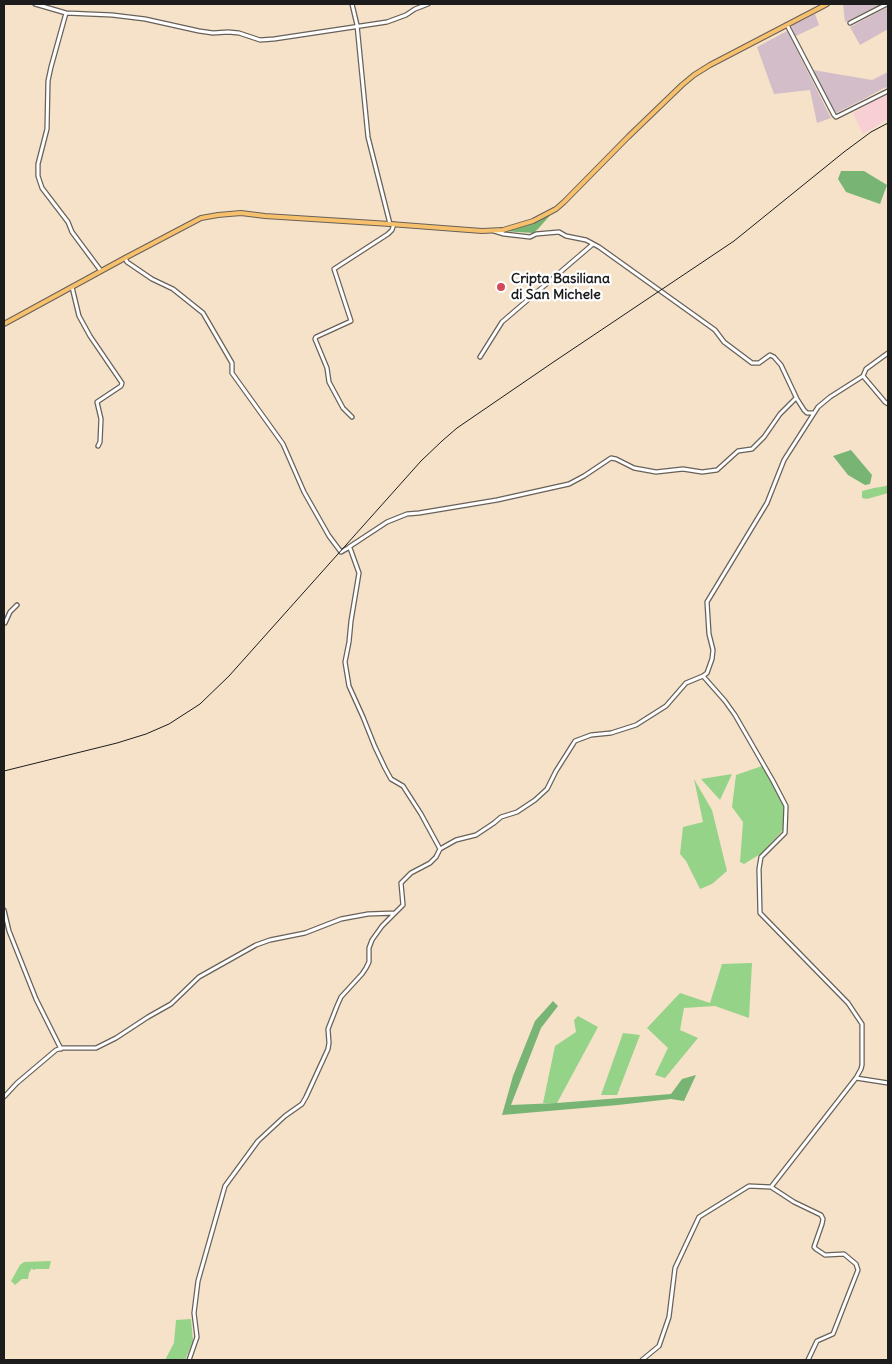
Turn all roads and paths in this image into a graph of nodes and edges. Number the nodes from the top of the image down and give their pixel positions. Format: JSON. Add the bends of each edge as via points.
{"nodes":[{"id":1,"x":35,"y":4,"type":"edge"},
{"id":2,"x":352,"y":4,"type":"edge"},
{"id":3,"x":428,"y":4,"type":"edge"},
{"id":4,"x":827,"y":4,"type":"edge"},
{"id":5,"x":887,"y":4,"type":"edge"},
{"id":6,"x":66,"y":13,"type":"junction"},
{"id":7,"x":850,"y":23,"type":"dead end"},
{"id":8,"x":786,"y":25,"type":"junction"},
{"id":9,"x":357,"y":26,"type":"junction"},
{"id":10,"x":888,"y":91,"type":"edge"},
{"id":11,"x":392,"y":224,"type":"junction"},
{"id":12,"x":493,"y":231,"type":"junction"},
{"id":13,"x":593,"y":244,"type":"junction"},
{"id":14,"x":125,"y":258,"type":"junction"},
{"id":15,"x":101,"y":271,"type":"junction"},
{"id":16,"x":72,"y":287,"type":"junction"},
{"id":17,"x":4,"y":324,"type":"edge"},
{"id":18,"x":888,"y":353,"type":"edge"},
{"id":19,"x":480,"y":357,"type":"dead end"},
{"id":20,"x":862,"y":376,"type":"junction"},
{"id":21,"x":796,"y":398,"type":"junction"},
{"id":22,"x":888,"y":404,"type":"edge"},
{"id":23,"x":813,"y":413,"type":"junction"},
{"id":24,"x":352,"y":417,"type":"dead end"},
{"id":25,"x":98,"y":446,"type":"dead end"},
{"id":26,"x":349,"y":547,"type":"junction"},
{"id":27,"x":17,"y":604,"type":"dead end"},
{"id":28,"x":4,"y":623,"type":"edge"},
{"id":29,"x":703,"y":676,"type":"junction"},
{"id":30,"x":440,"y":849,"type":"junction"},
{"id":31,"x":4,"y":910,"type":"edge"},
{"id":32,"x":396,"y":913,"type":"junction"},
{"id":33,"x":61,"y":1048,"type":"junction"},
{"id":34,"x":856,"y":1078,"type":"junction"},
{"id":35,"x":888,"y":1083,"type":"edge"},
{"id":36,"x":4,"y":1097,"type":"edge"},
{"id":37,"x":771,"y":1187,"type":"junction"},
{"id":38,"x":189,"y":1360,"type":"edge"},
{"id":39,"x":642,"y":1360,"type":"edge"},
{"id":40,"x":808,"y":1360,"type":"edge"}],
"edges":[{"from":1,"to":6,"type":"street"},
{"from":2,"to":9,"type":"street"},
{"from":3,"to":9,"type":"street","via":[[387,22]]},
{"from":4,"to":8,"type":"main road"},
{"from":5,"to":7,"type":"street"},
{"from":6,"to":9,"type":"street","via":[[137,18],[260,40]]},
{"from":6,"to":15,"type":"street","via":[[48,81],[47,129],[38,176],[42,188]]},
{"from":8,"to":10,"type":"street","via":[[836,117]]},
{"from":8,"to":12,"type":"main road","via":[[694,75],[556,209],[516,227]]},
{"from":9,"to":11,"type":"street","via":[[368,137]]},
{"from":11,"to":12,"type":"main road"},
{"from":11,"to":14,"type":"main road","via":[[241,213],[218,215],[201,218]]},
{"from":11,"to":24,"type":"street","via":[[388,234],[334,269],[351,321],[315,339],[329,382],[343,408]]},
{"from":12,"to":13,"type":"street","via":[[530,236],[559,232]]},
{"from":13,"to":19,"type":"street","via":[[502,322]]},
{"from":13,"to":21,"type":"street","via":[[715,330],[724,342],[752,363],[759,364],[770,356],[774,357]]},
{"from":14,"to":15,"type":"main road"},
{"from":14,"to":26,"type":"street","via":[[203,313],[232,363],[232,373],[283,444],[304,492],[329,536],[341,552]]},
{"from":15,"to":16,"type":"main road"},
{"from":16,"to":17,"type":"main road"},
{"from":16,"to":25,"type":"street","via":[[79,316],[122,383],[97,402],[100,419]]},
{"from":18,"to":20,"type":"street","via":[[866,369]]},
{"from":20,"to":22,"type":"street"},
{"from":20,"to":23,"type":"street","via":[[830,397]]},
{"from":21,"to":23,"type":"street","via":[[806,412]]},
{"from":21,"to":26,"type":"street","via":[[752,449],[738,451],[718,470],[656,472],[634,468],[611,458],[569,484],[496,500],[406,514]]},
{"from":23,"to":29,"type":"street","via":[[784,460],[767,503],[707,602],[713,650]]},
{"from":26,"to":30,"type":"street","via":[[359,573],[345,662],[349,686],[385,768],[392,779],[403,786]]},
{"from":27,"to":28,"type":"street"},
{"from":29,"to":30,"type":"street","via":[[686,682],[666,706],[636,724],[575,741],[547,789],[525,808]]},
{"from":29,"to":34,"type":"street","via":[[735,716],[786,806],[785,833],[762,857],[759,869],[760,913],[848,1003],[862,1024],[862,1065]]},
{"from":30,"to":32,"type":"street","via":[[430,863],[401,883],[403,905]]},
{"from":31,"to":33,"type":"street","via":[[36,999]]},
{"from":32,"to":33,"type":"street","via":[[341,919],[305,933],[262,942],[199,977],[171,1004],[116,1038],[96,1048]]},
{"from":32,"to":38,"type":"street","via":[[372,940],[366,968],[341,997],[328,1029],[328,1049],[302,1104],[258,1141],[225,1186],[198,1281],[194,1313],[197,1337]]},
{"from":33,"to":36,"type":"street"},
{"from":34,"to":35,"type":"street"},
{"from":34,"to":37,"type":"street"},
{"from":37,"to":39,"type":"street","via":[[749,1186],[698,1217],[675,1268],[670,1317],[659,1346]]},
{"from":37,"to":40,"type":"street","via":[[821,1215],[823,1219],[814,1247],[816,1250],[825,1255],[844,1254],[858,1270],[833,1334],[817,1341]]}]}
